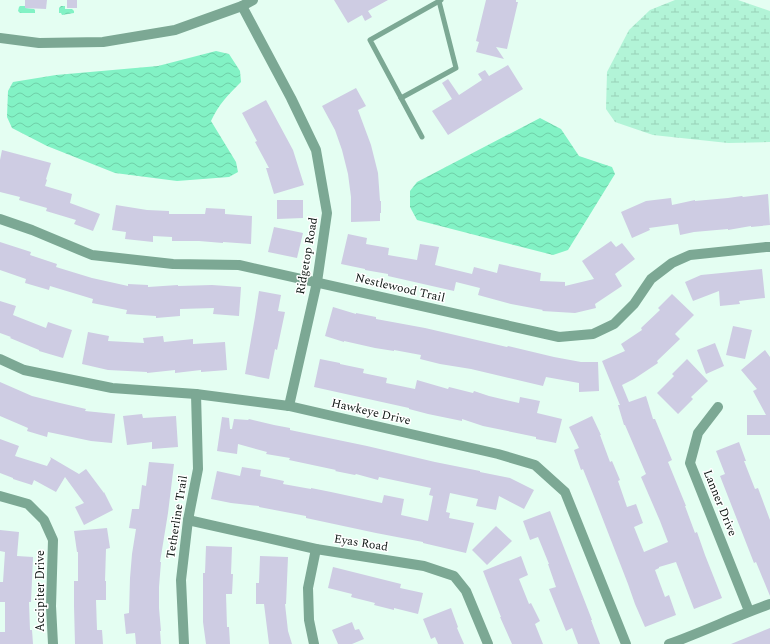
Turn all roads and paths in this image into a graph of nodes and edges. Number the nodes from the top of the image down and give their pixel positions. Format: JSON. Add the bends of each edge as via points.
{"nodes":[{"id":1,"x":253,"y":0,"type":"edge"},
{"id":2,"x":440,"y":1,"type":"edge"},
{"id":3,"x":242,"y":6,"type":"junction"},
{"id":4,"x":0,"y":38,"type":"edge"},
{"id":5,"x":402,"y":98,"type":"junction"},
{"id":6,"x":422,"y":137,"type":"dead end"},
{"id":7,"x":0,"y":219,"type":"edge"},
{"id":8,"x":770,"y":247,"type":"edge"},
{"id":9,"x":317,"y":282,"type":"junction"},
{"id":10,"x":0,"y":359,"type":"edge"},
{"id":11,"x":196,"y":394,"type":"junction"},
{"id":12,"x":289,"y":406,"type":"junction"},
{"id":13,"x":718,"y":407,"type":"dead end"},
{"id":14,"x":0,"y":496,"type":"edge"},
{"id":15,"x":188,"y":520,"type":"junction"},
{"id":16,"x":316,"y":549,"type":"junction"},
{"id":17,"x":770,"y":604,"type":"edge"},
{"id":18,"x":749,"y":611,"type":"junction"},
{"id":19,"x":690,"y":640,"type":"edge"},
{"id":20,"x":53,"y":644,"type":"edge"},
{"id":21,"x":184,"y":644,"type":"edge"},
{"id":22,"x":314,"y":644,"type":"edge"},
{"id":23,"x":488,"y":644,"type":"edge"},
{"id":24,"x":626,"y":644,"type":"edge"},
{"id":25,"x":668,"y":644,"type":"edge"}],
"edges":[{"from":1,"to":3,"type":"street"},
{"from":2,"to":5,"type":"lane","via":[[456,68]]},
{"from":2,"to":5,"type":"lane","via":[[370,40]]},
{"from":3,"to":4,"type":"street","via":[[175,30],[103,42],[40,43]]},
{"from":3,"to":9,"type":"street","name":"Ridgetop Road","via":[[316,150],[327,213]]},
{"from":5,"to":6,"type":"lane"},
{"from":7,"to":9,"type":"street","name":"Nestlewood Trail","via":[[92,255],[173,264],[239,265]]},
{"from":8,"to":9,"type":"street","name":"Nestlewood Trail","via":[[690,255],[672,263],[651,279],[634,304],[614,324],[593,334],[559,337]]},
{"from":9,"to":12,"type":"street","name":"Ridgetop Road"},
{"from":10,"to":11,"type":"street","name":"Hawkeye Drive","via":[[24,370],[112,388]]},
{"from":11,"to":12,"type":"street","name":"Hawkeye Drive"},
{"from":11,"to":15,"type":"street","name":"Tetherline Trail","via":[[198,469]]},
{"from":12,"to":24,"type":"street","name":"Hawkeye Drive","via":[[498,454],[535,466],[565,492]]},
{"from":13,"to":18,"type":"street","name":"Lanner Drive","via":[[698,433],[690,463]]},
{"from":14,"to":20,"type":"street","name":"Accipiter Drive","via":[[28,504],[44,520],[53,540]]},
{"from":15,"to":16,"type":"street","name":"Eyas Road"},
{"from":15,"to":21,"type":"street","name":"Tetherline Trail","via":[[181,580]]},
{"from":16,"to":22,"type":"street","via":[[308,588],[309,620]]},
{"from":16,"to":23,"type":"street","name":"Eyas Road","via":[[424,566],[454,576],[466,591]]},
{"from":17,"to":18,"type":"street"},
{"from":18,"to":19,"type":"street"},
{"from":19,"to":25,"type":"street"}]}
